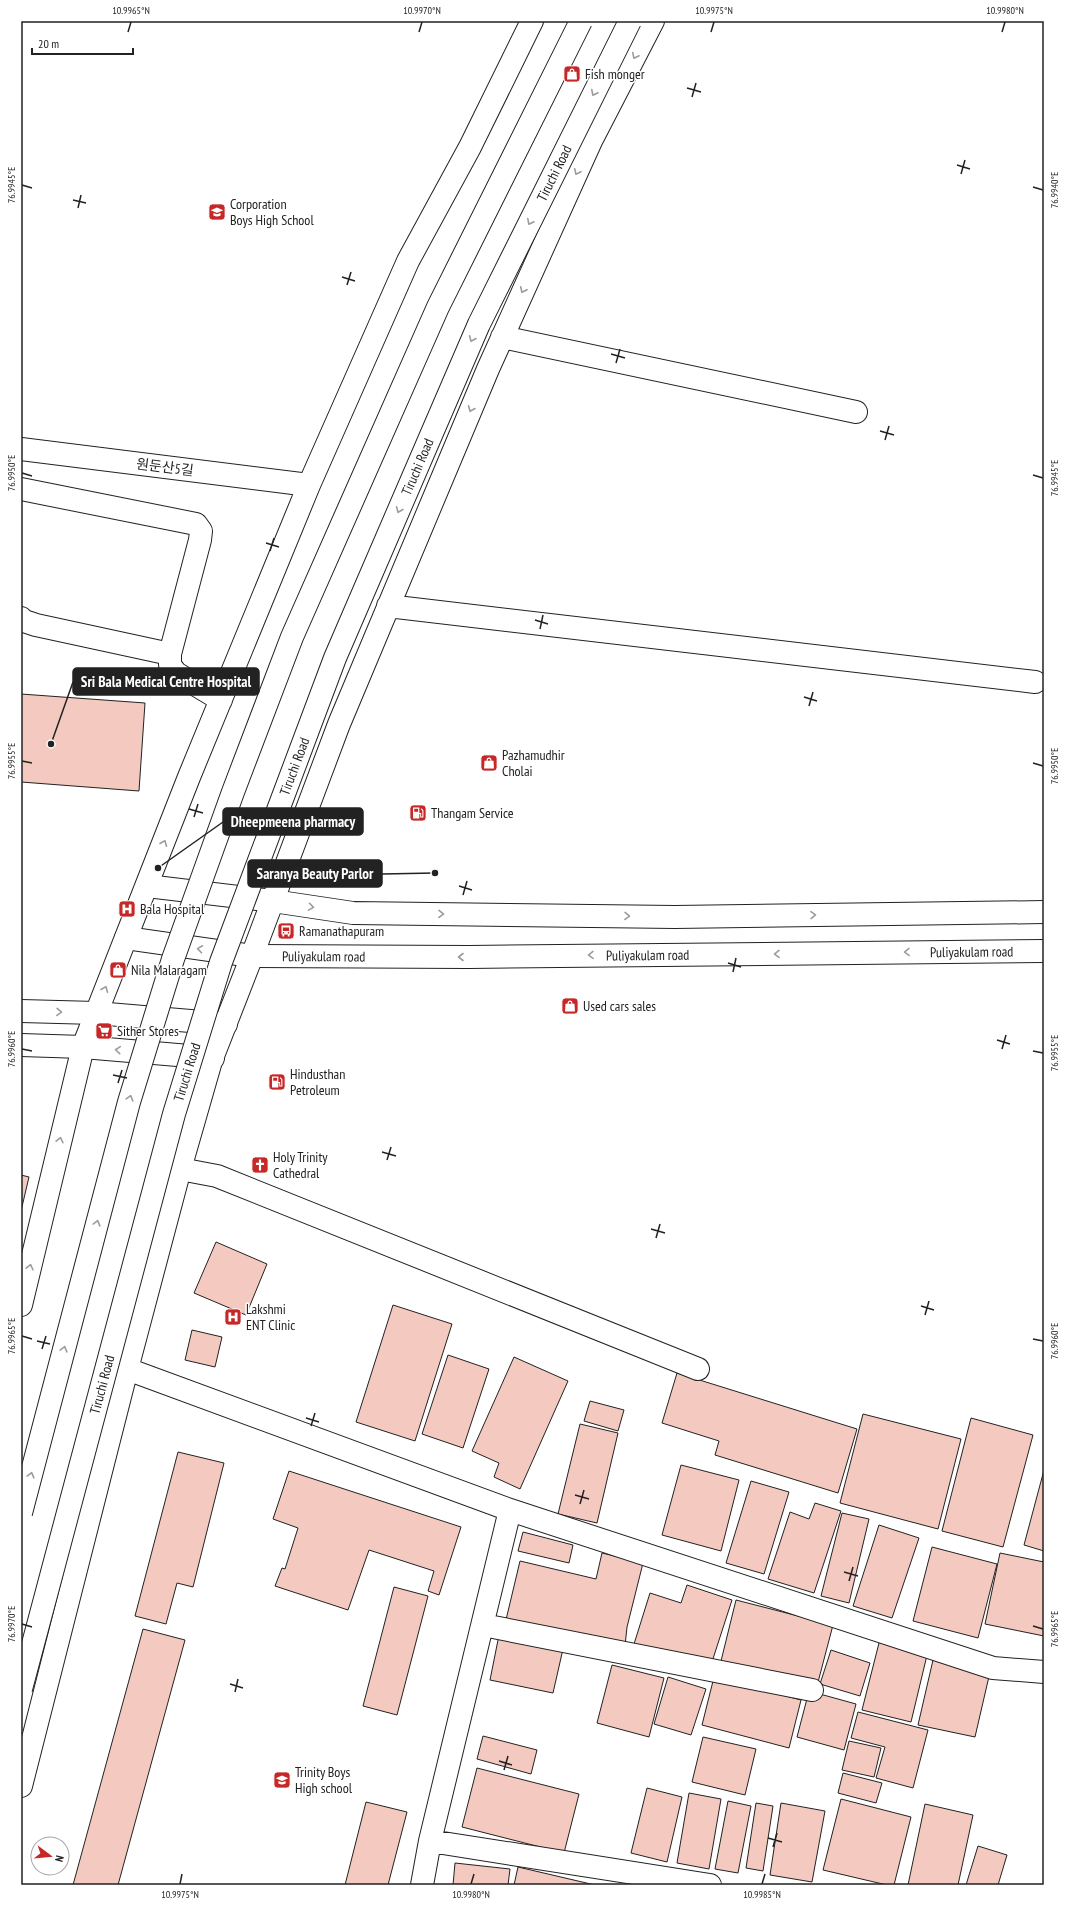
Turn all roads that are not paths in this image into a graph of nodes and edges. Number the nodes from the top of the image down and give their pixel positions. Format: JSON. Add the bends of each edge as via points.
{"nodes":[{"id":1,"x":532,"y":21,"type":"edge"},
{"id":2,"x":581,"y":21,"type":"edge"},
{"id":3,"x":630,"y":21,"type":"edge"},
{"id":4,"x":653,"y":21,"type":"edge"},
{"id":5,"x":502,"y":336,"type":"junction"},
{"id":6,"x":856,"y":412,"type":"dead end"},
{"id":7,"x":21,"y":449,"type":"edge"},
{"id":8,"x":309,"y":485,"type":"junction"},
{"id":9,"x":21,"y":489,"type":"edge"},
{"id":10,"x":388,"y":606,"type":"junction"},
{"id":11,"x":21,"y":618,"type":"edge"},
{"id":12,"x":170,"y":654,"type":"junction"},
{"id":13,"x":1035,"y":682,"type":"dead end"},
{"id":14,"x":221,"y":700,"type":"junction"},
{"id":15,"x":147,"y":886,"type":"junction"},
{"id":16,"x":273,"y":901,"type":"junction"},
{"id":17,"x":1044,"y":912,"type":"edge"},
{"id":18,"x":126,"y":938,"type":"junction"},
{"id":19,"x":1044,"y":951,"type":"edge"},
{"id":20,"x":252,"y":956,"type":"junction"},
{"id":21,"x":21,"y":1012,"type":"edge"},
{"id":22,"x":96,"y":1013,"type":"junction"},
{"id":23,"x":226,"y":1024,"type":"junction"},
{"id":24,"x":21,"y":1045,"type":"edge"},
{"id":25,"x":83,"y":1047,"type":"junction"},
{"id":26,"x":213,"y":1058,"type":"junction"},
{"id":27,"x":180,"y":1169,"type":"junction"},
{"id":28,"x":21,"y":1305,"type":"edge"},
{"id":29,"x":127,"y":1369,"type":"junction"},
{"id":30,"x":698,"y":1369,"type":"dead end"},
{"id":31,"x":510,"y":1510,"type":"junction"},
{"id":32,"x":21,"y":1513,"type":"edge"},
{"id":33,"x":483,"y":1625,"type":"junction"},
{"id":34,"x":1044,"y":1672,"type":"edge"},
{"id":35,"x":21,"y":1689,"type":"edge"},
{"id":36,"x":812,"y":1690,"type":"dead end"},
{"id":37,"x":21,"y":1786,"type":"edge"},
{"id":38,"x":430,"y":1841,"type":"junction"},
{"id":39,"x":422,"y":1885,"type":"edge"},
{"id":40,"x":710,"y":1885,"type":"edge"}],
"edges":[{"from":1,"to":8,"type":"main road","via":[[470,147],[408,261]]},
{"from":32,"to":2,"type":"main road","one_way":true,"bridge":true,"via":[[129,1102],[173,960],[292,637],[438,307]]},
{"from":3,"to":35,"type":"main road","name":"Tiruchi Road","one_way":true,"bridge":true,"via":[[476,331],[335,658],[222,962],[174,1114]]},
{"from":4,"to":5,"type":"main road","one_way":true,"via":[[591,141]]},
{"from":5,"to":6,"type":"main road"},
{"from":5,"to":10,"type":"main road","one_way":true},
{"from":7,"to":8,"type":"main road","name":"원둔산5길"},
{"from":8,"to":14,"type":"main road"},
{"from":9,"to":12,"type":"main road","via":[[196,524],[200,531],[200,540]]},
{"from":10,"to":13,"type":"main road"},
{"from":10,"to":16,"type":"main road","via":[[338,724]]},
{"from":11,"to":12,"type":"main road","via":[[36,625]]},
{"from":12,"to":14,"type":"main road","via":[[170,665],[176,673]]},
{"from":15,"to":14,"type":"main road","one_way":true},
{"from":15,"to":16,"type":"main road"},
{"from":15,"to":18,"type":"main road"},
{"from":16,"to":17,"type":"main road","one_way":true,"via":[[353,913],[675,917]]},
{"from":16,"to":20,"type":"main road"},
{"from":20,"to":18,"type":"main road","name":"Puliyakulam road","one_way":true},
{"from":22,"to":18,"type":"main road","one_way":true},
{"from":19,"to":20,"type":"main road","name":"Puliyakulam road","one_way":true,"via":[[485,957]]},
{"from":20,"to":23,"type":"main road"},
{"from":21,"to":22,"type":"main road","one_way":true},
{"from":22,"to":23,"type":"main road"},
{"from":22,"to":25,"type":"main road"},
{"from":23,"to":26,"type":"main road"},
{"from":24,"to":25,"type":"main road"},
{"from":26,"to":25,"type":"main road","one_way":true},
{"from":28,"to":25,"type":"main road","one_way":true},
{"from":26,"to":27,"type":"main road"},
{"from":27,"to":29,"type":"main road"},
{"from":27,"to":30,"type":"main road","via":[[217,1176]]},
{"from":29,"to":31,"type":"main road"},
{"from":29,"to":37,"type":"main road"},
{"from":31,"to":33,"type":"main road"},
{"from":31,"to":34,"type":"main road","via":[[993,1668]]},
{"from":33,"to":36,"type":"main road"},
{"from":33,"to":38,"type":"main road"},
{"from":38,"to":39,"type":"main road"},
{"from":38,"to":40,"type":"main road"}]}
